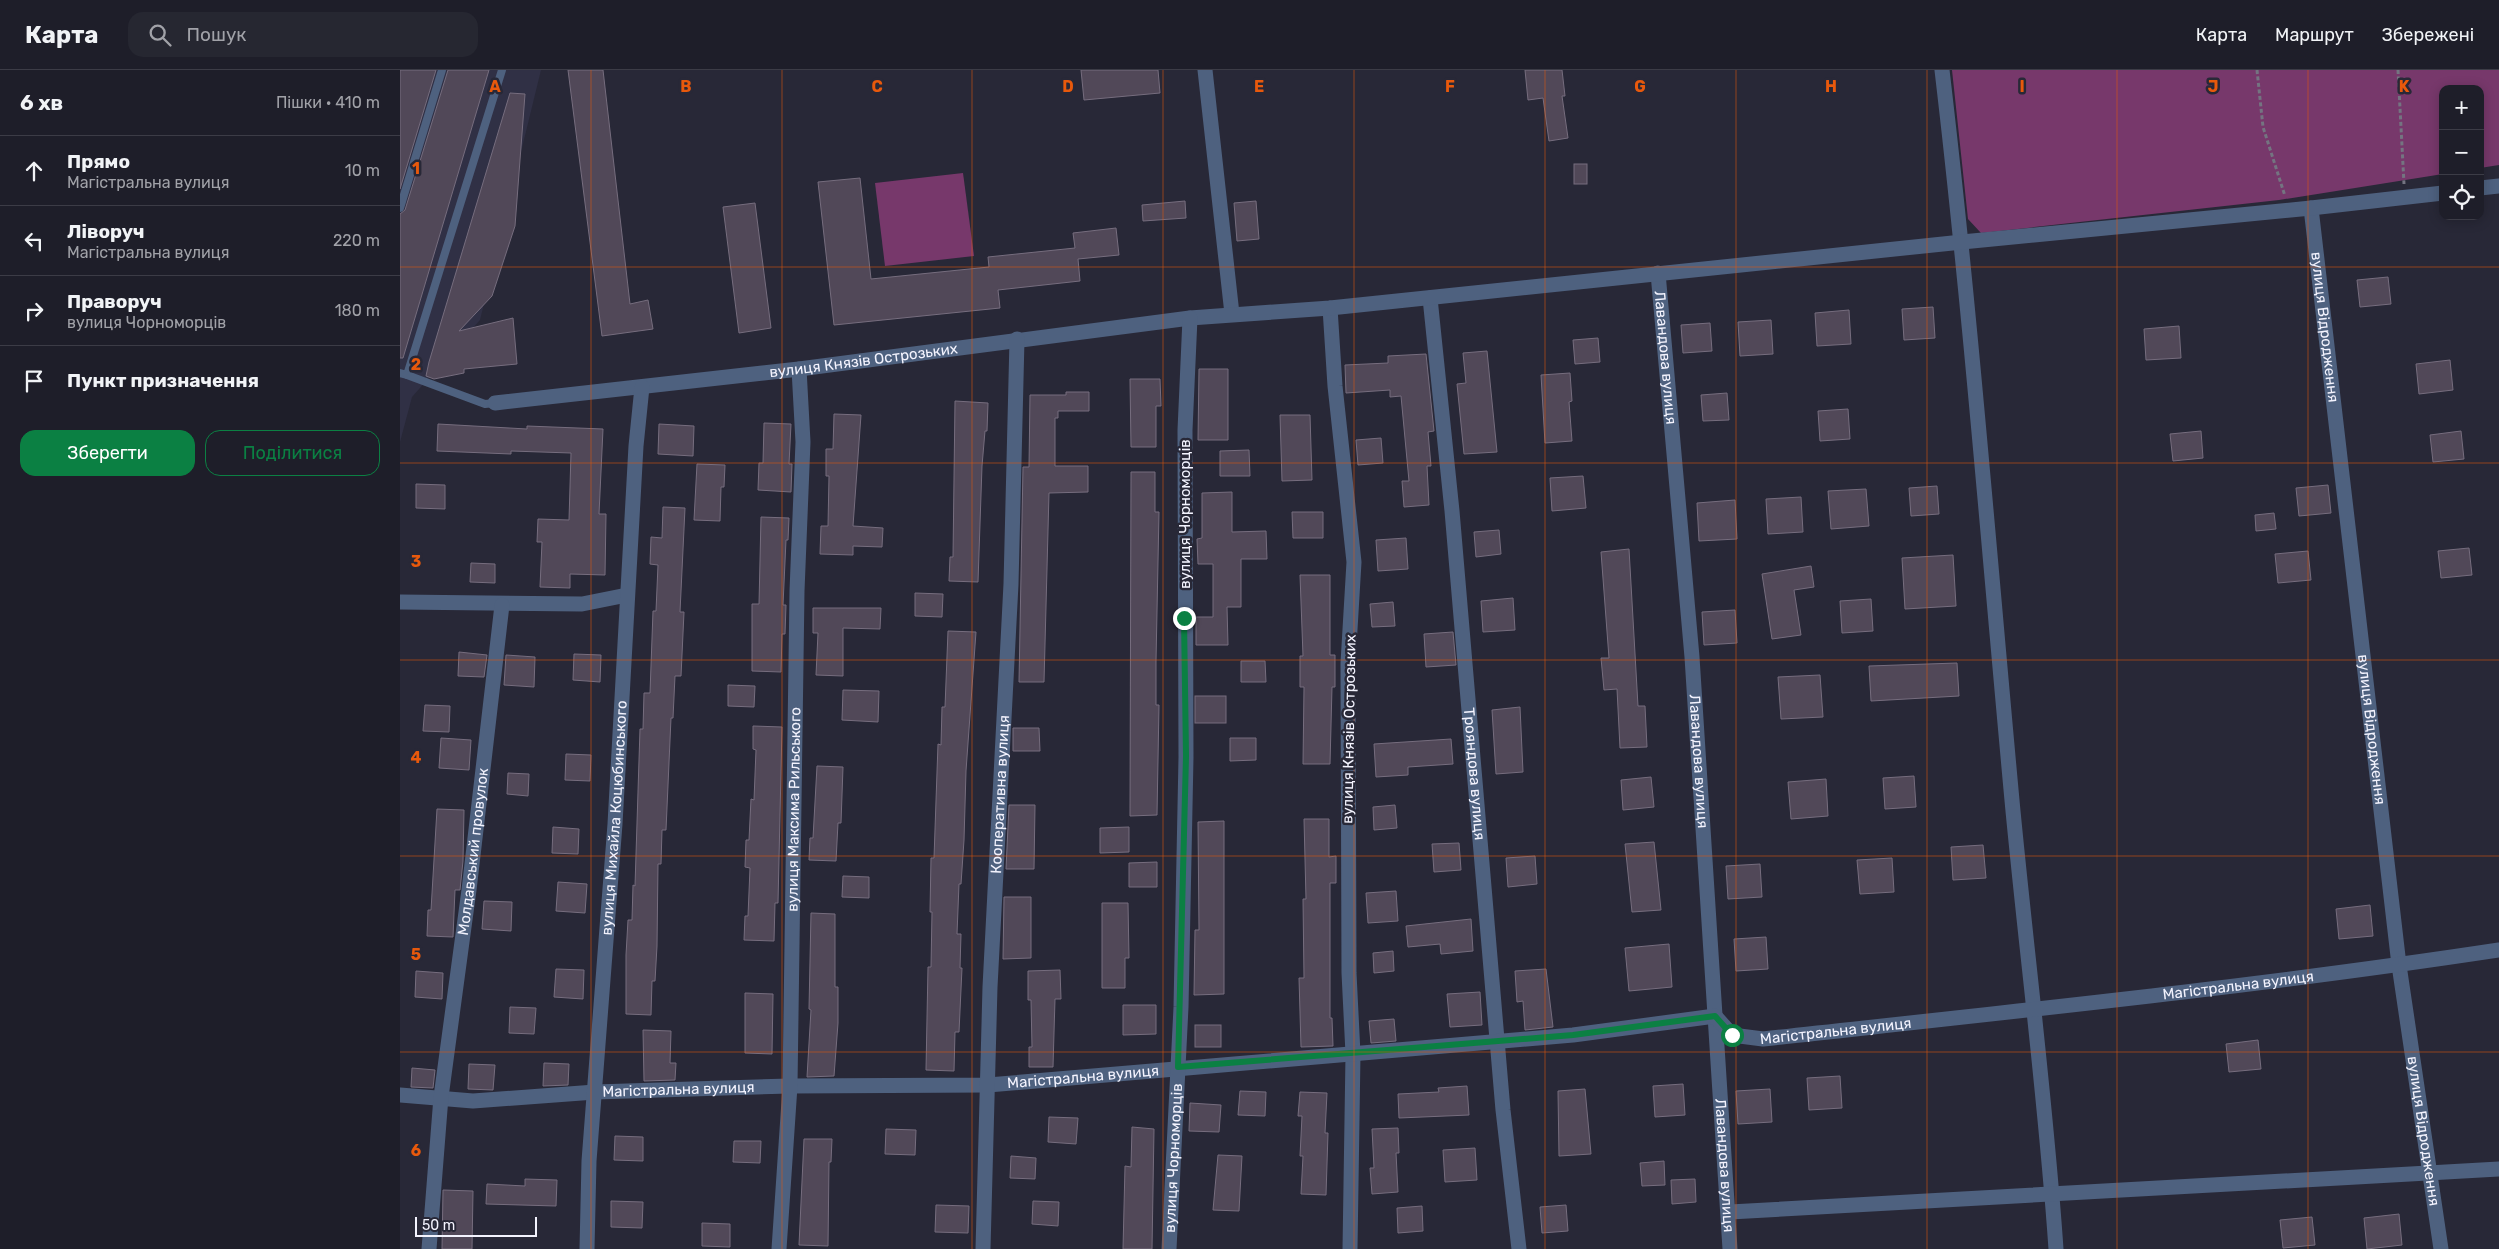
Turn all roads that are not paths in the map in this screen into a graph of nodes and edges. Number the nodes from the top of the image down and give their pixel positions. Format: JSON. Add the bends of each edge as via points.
{"nodes":[{"id":1,"x":442,"y":70,"type":"edge"},
{"id":2,"x":502,"y":70,"type":"edge"},
{"id":3,"x":1204,"y":70,"type":"edge"},
{"id":4,"x":1942,"y":70,"type":"edge"},
{"id":5,"x":2499,"y":186,"type":"edge"},
{"id":6,"x":2484,"y":188,"type":"edge"},
{"id":7,"x":2439,"y":193,"type":"edge"},
{"id":8,"x":400,"y":208,"type":"edge"},
{"id":9,"x":2311,"y":208,"type":"junction"},
{"id":10,"x":1962,"y":242,"type":"junction"},
{"id":11,"x":1658,"y":273,"type":"junction"},
{"id":12,"x":1430,"y":298,"type":"junction"},
{"id":13,"x":1330,"y":308,"type":"junction"},
{"id":14,"x":1232,"y":314,"type":"junction"},
{"id":15,"x":1190,"y":318,"type":"junction"},
{"id":16,"x":1017,"y":339,"type":"junction"},
{"id":17,"x":799,"y":370,"type":"junction"},
{"id":18,"x":404,"y":374,"type":"edge"},
{"id":19,"x":642,"y":387,"type":"junction"},
{"id":20,"x":494,"y":403,"type":"joint"},
{"id":21,"x":627,"y":595,"type":"junction"},
{"id":22,"x":400,"y":602,"type":"edge"},
{"id":23,"x":502,"y":605,"type":"junction"},
{"id":24,"x":2499,"y":950,"type":"edge"},
{"id":25,"x":2399,"y":965,"type":"junction"},
{"id":26,"x":2035,"y":1010,"type":"junction"},
{"id":27,"x":1715,"y":1016,"type":"junction"},
{"id":28,"x":1498,"y":1042,"type":"junction"},
{"id":29,"x":1353,"y":1054,"type":"junction"},
{"id":30,"x":1178,"y":1067,"type":"junction"},
{"id":31,"x":988,"y":1085,"type":"junction"},
{"id":32,"x":790,"y":1086,"type":"junction"},
{"id":33,"x":594,"y":1092,"type":"junction"},
{"id":34,"x":400,"y":1095,"type":"edge"},
{"id":35,"x":441,"y":1097,"type":"junction"},
{"id":36,"x":2499,"y":1169,"type":"edge"},
{"id":37,"x":2430,"y":1173,"type":"junction"},
{"id":38,"x":2052,"y":1193,"type":"junction"},
{"id":39,"x":1730,"y":1212,"type":"junction"},
{"id":40,"x":429,"y":1249,"type":"edge"},
{"id":41,"x":587,"y":1249,"type":"edge"},
{"id":42,"x":779,"y":1249,"type":"edge"},
{"id":43,"x":983,"y":1249,"type":"edge"},
{"id":44,"x":1170,"y":1249,"type":"edge"},
{"id":45,"x":1350,"y":1249,"type":"edge"},
{"id":46,"x":1519,"y":1249,"type":"edge"},
{"id":47,"x":1730,"y":1249,"type":"edge"},
{"id":48,"x":2056,"y":1249,"type":"edge"},
{"id":49,"x":2441,"y":1249,"type":"edge"}],
"edges":[{"from":1,"to":8,"type":"lane"},
{"from":2,"to":18,"type":"lane"},
{"from":3,"to":14,"type":"street"},
{"from":4,"to":10,"type":"street"},
{"from":5,"to":6,"type":"street"},
{"from":7,"to":9,"type":"street"},
{"from":9,"to":10,"type":"street"},
{"from":9,"to":25,"type":"street","name":"вулиця Відродження"},
{"from":10,"to":11,"type":"street"},
{"from":10,"to":26,"type":"street"},
{"from":11,"to":12,"type":"street"},
{"from":11,"to":27,"type":"street","name":"Лавандова вулиця","via":[[1692,657]]},
{"from":12,"to":13,"type":"street"},
{"from":12,"to":28,"type":"street","name":"Трояндова вулиця"},
{"from":13,"to":14,"type":"street","name":"вулиця Князів Острозьких"},
{"from":13,"to":29,"type":"street","name":"вулиця Князів Острозьких","via":[[1354,562],[1348,663],[1349,954]]},
{"from":14,"to":15,"type":"street","name":"вулиця Князів Острозьких"},
{"from":15,"to":16,"type":"street","name":"вулиця Князів Острозьких"},
{"from":15,"to":30,"type":"street","name":"вулиця Чорноморців","via":[[1185,430],[1186,756]]},
{"from":16,"to":17,"type":"street","name":"вулиця Князів Острозьких"},
{"from":16,"to":31,"type":"street","name":"Кооперативна вулиця","via":[[1010,584]]},
{"from":17,"to":19,"type":"street","name":"вулиця Князів Острозьких"},
{"from":17,"to":32,"type":"street","name":"вулиця Максима Рильського","via":[[803,442],[797,601]]},
{"from":18,"to":20,"type":"lane","via":[[485,404]]},
{"from":19,"to":20,"type":"street","name":"вулиця Князів Острозьких"},
{"from":19,"to":21,"type":"street","name":"вулиця Михайла Коцюбинського"},
{"from":21,"to":23,"type":"street","via":[[582,604]]},
{"from":21,"to":33,"type":"street","name":"вулиця Михайла Коцюбинського"},
{"from":22,"to":23,"type":"street"},
{"from":23,"to":35,"type":"street","name":"Молдавський провулок"},
{"from":24,"to":25,"type":"street","name":"Магістральна вулиця"},
{"from":25,"to":26,"type":"street","name":"Магістральна вулиця"},
{"from":25,"to":37,"type":"street","name":"вулиця Відродження"},
{"from":26,"to":27,"type":"street","name":"Магістральна вулиця","via":[[1764,1039],[1732,1035]]},
{"from":26,"to":38,"type":"street"},
{"from":27,"to":28,"type":"street","name":"Магістральна вулиця"},
{"from":27,"to":39,"type":"street","name":"Лавандова вулиця"},
{"from":28,"to":29,"type":"street","name":"Магістральна вулиця"},
{"from":28,"to":46,"type":"street","name":"Трояндова вулиця"},
{"from":29,"to":30,"type":"street","name":"Магістральна вулиця"},
{"from":29,"to":45,"type":"street","name":"вулиця Князів Острозьких"},
{"from":30,"to":31,"type":"street","name":"Магістральна вулиця"},
{"from":30,"to":44,"type":"street","name":"вулиця Чорноморців"},
{"from":31,"to":32,"type":"street","name":"Магістральна вулиця"},
{"from":31,"to":43,"type":"street","name":"Кооперативна вулиця"},
{"from":32,"to":33,"type":"street","name":"Магістральна вулиця"},
{"from":32,"to":42,"type":"street","name":"вулиця Максима Рильського"},
{"from":33,"to":35,"type":"street","name":"Магістральна вулиця","via":[[473,1101]]},
{"from":33,"to":41,"type":"street","name":"вулиця Михайла Коцюбинського"},
{"from":34,"to":35,"type":"street","name":"Магістральна вулиця"},
{"from":35,"to":40,"type":"street","name":"Молдавський провулок"},
{"from":36,"to":37,"type":"street"},
{"from":37,"to":38,"type":"street"},
{"from":37,"to":49,"type":"street","name":"вулиця Відродження"},
{"from":38,"to":39,"type":"street"},
{"from":38,"to":48,"type":"street"},
{"from":39,"to":47,"type":"street","name":"Лавандова вулиця"}]}
